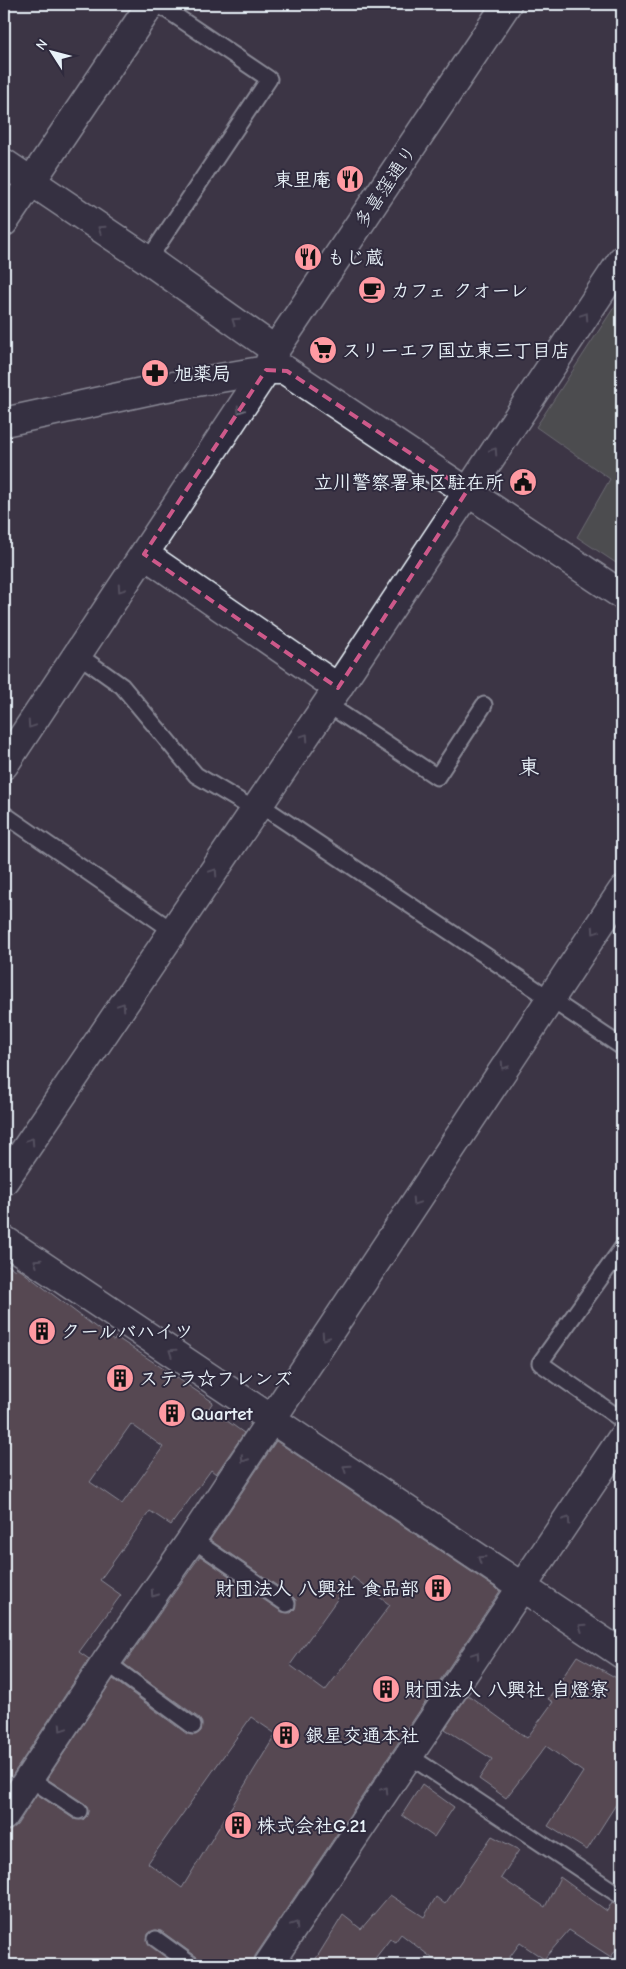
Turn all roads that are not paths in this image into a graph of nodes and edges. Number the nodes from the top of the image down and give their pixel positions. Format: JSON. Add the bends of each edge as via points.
{"nodes":[{"id":1,"x":151,"y":4,"type":"edge"},
{"id":2,"x":158,"y":4,"type":"edge"},
{"id":3,"x":507,"y":4,"type":"edge"},
{"id":4,"x":4,"y":163,"type":"edge"},
{"id":5,"x":31,"y":181,"type":"junction"},
{"id":6,"x":4,"y":222,"type":"edge"},
{"id":7,"x":148,"y":260,"type":"junction"},
{"id":8,"x":622,"y":260,"type":"edge"},
{"id":9,"x":271,"y":360,"type":"junction"},
{"id":10,"x":4,"y":422,"type":"edge"},
{"id":11,"x":467,"y":491,"type":"junction"},
{"id":12,"x":144,"y":554,"type":"junction"},
{"id":13,"x":622,"y":595,"type":"edge"},
{"id":14,"x":78,"y":654,"type":"junction"},
{"id":15,"x":332,"y":696,"type":"junction"},
{"id":16,"x":484,"y":705,"type":"dead end"},
{"id":17,"x":4,"y":765,"type":"edge"},
{"id":18,"x":257,"y":807,"type":"junction"},
{"id":19,"x":4,"y":814,"type":"edge"},
{"id":20,"x":622,"y":891,"type":"edge"},
{"id":21,"x":173,"y":931,"type":"junction"},
{"id":22,"x":550,"y":998,"type":"junction"},
{"id":23,"x":622,"y":1047,"type":"edge"},
{"id":24,"x":4,"y":1181,"type":"edge"},
{"id":25,"x":4,"y":1240,"type":"edge"},
{"id":26,"x":622,"y":1248,"type":"edge"},
{"id":27,"x":271,"y":1418,"type":"junction"},
{"id":28,"x":622,"y":1420,"type":"edge"},
{"id":29,"x":622,"y":1438,"type":"edge"},
{"id":30,"x":192,"y":1539,"type":"junction"},
{"id":31,"x":522,"y":1586,"type":"junction"},
{"id":32,"x":287,"y":1604,"type":"dead end"},
{"id":33,"x":622,"y":1654,"type":"edge"},
{"id":34,"x":106,"y":1662,"type":"junction"},
{"id":35,"x":193,"y":1726,"type":"dead end"},
{"id":36,"x":408,"y":1755,"type":"junction"},
{"id":37,"x":29,"y":1778,"type":"junction"},
{"id":38,"x":79,"y":1811,"type":"dead end"},
{"id":39,"x":4,"y":1816,"type":"edge"},
{"id":40,"x":622,"y":1897,"type":"edge"},
{"id":41,"x":156,"y":1939,"type":"dead end"},
{"id":42,"x":192,"y":1965,"type":"edge"},
{"id":43,"x":268,"y":1965,"type":"edge"}],
"edges":[{"from":1,"to":5,"type":"street"},
{"from":2,"to":7,"type":"lane","via":[[269,79]]},
{"from":3,"to":9,"type":"street","name":"多喜窪通り"},
{"from":4,"to":5,"type":"street"},
{"from":5,"to":6,"type":"street"},
{"from":7,"to":5,"type":"street","one_way":true},
{"from":9,"to":7,"type":"street","one_way":true},
{"from":11,"to":8,"type":"street","one_way":true},
{"from":9,"to":10,"type":"street"},
{"from":9,"to":11,"type":"street"},
{"from":9,"to":12,"type":"street","name":"多喜窪通り","one_way":true},
{"from":11,"to":13,"type":"street"},
{"from":11,"to":15,"type":"street"},
{"from":12,"to":14,"type":"street","name":"多喜窪通り","one_way":true},
{"from":12,"to":15,"type":"street"},
{"from":14,"to":17,"type":"street","name":"多喜窪通り","one_way":true},
{"from":14,"to":18,"type":"lane","via":[[122,686],[196,775]]},
{"from":15,"to":16,"type":"lane","via":[[437,776]]},
{"from":18,"to":15,"type":"street","one_way":true},
{"from":21,"to":18,"type":"street","one_way":true},
{"from":18,"to":22,"type":"lane"},
{"from":19,"to":21,"type":"lane"},
{"from":20,"to":22,"type":"street","one_way":true},
{"from":24,"to":21,"type":"street","one_way":true},
{"from":22,"to":23,"type":"lane"},
{"from":22,"to":27,"type":"street","one_way":true},
{"from":27,"to":25,"type":"street","one_way":true},
{"from":26,"to":28,"type":"lane","via":[[540,1363]]},
{"from":27,"to":30,"type":"street","one_way":true},
{"from":31,"to":27,"type":"street","one_way":true},
{"from":31,"to":29,"type":"street","one_way":true},
{"from":30,"to":32,"type":"lane"},
{"from":30,"to":34,"type":"street","one_way":true},
{"from":33,"to":31,"type":"street","one_way":true},
{"from":36,"to":31,"type":"street","one_way":true},
{"from":34,"to":35,"type":"lane"},
{"from":34,"to":37,"type":"street","one_way":true},
{"from":36,"to":40,"type":"lane"},
{"from":43,"to":36,"type":"street","one_way":true},
{"from":37,"to":38,"type":"lane"},
{"from":37,"to":39,"type":"street"},
{"from":41,"to":42,"type":"lane"}]}
